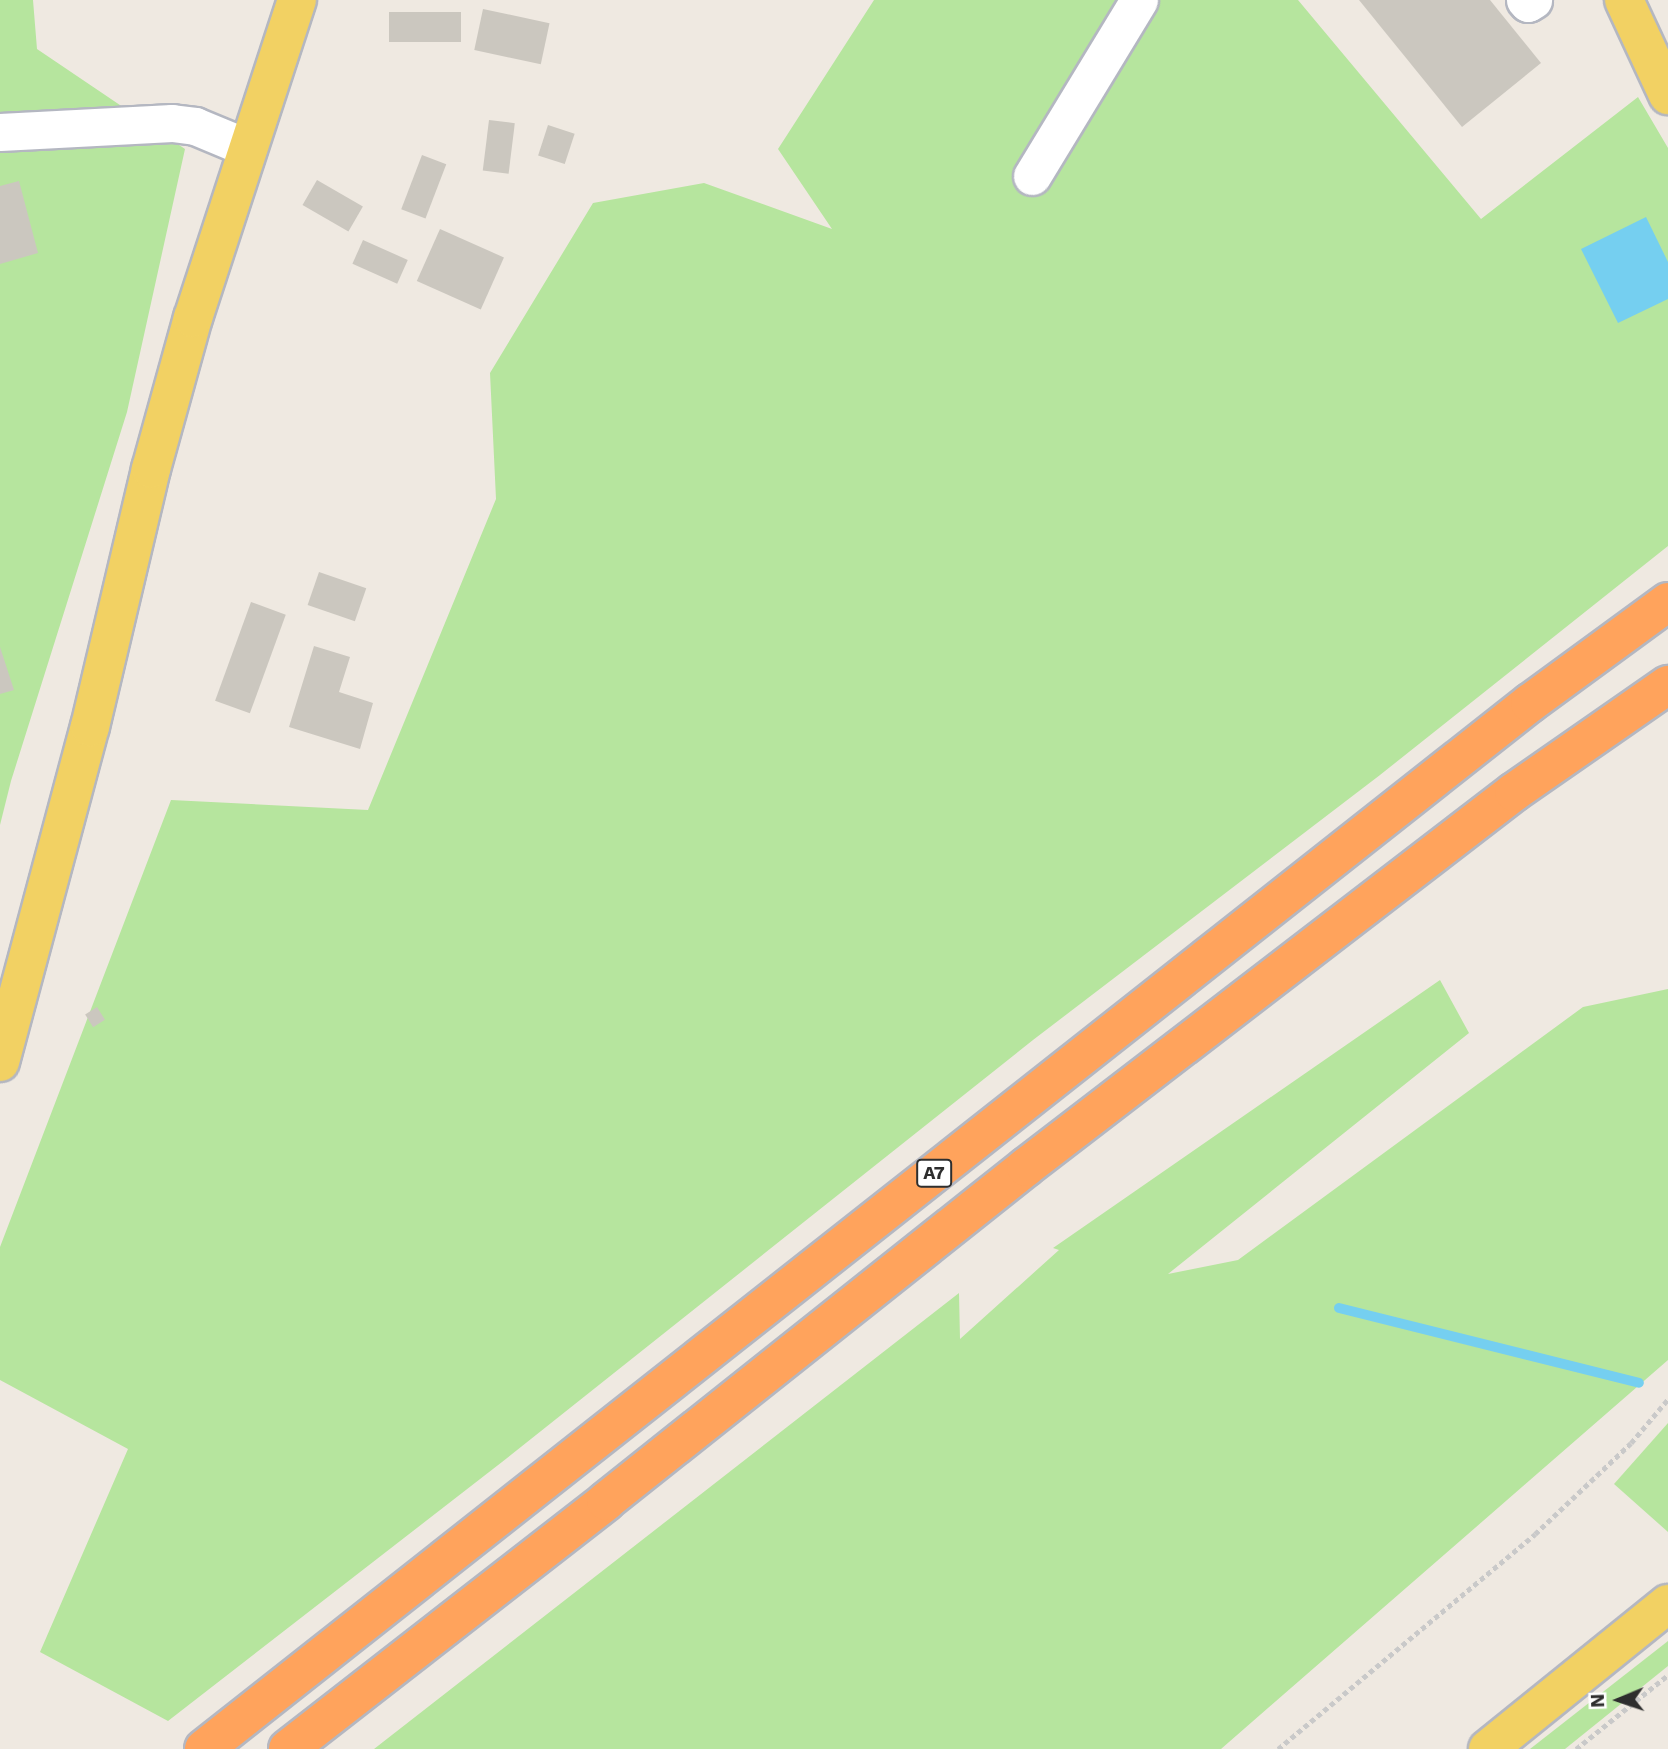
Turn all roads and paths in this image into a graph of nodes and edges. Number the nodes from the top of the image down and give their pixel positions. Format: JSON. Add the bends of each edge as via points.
{"nodes":[{"id":1,"x":297,"y":0,"type":"edge"},
{"id":2,"x":1139,"y":0,"type":"edge"},
{"id":3,"x":1525,"y":0,"type":"edge"},
{"id":4,"x":1533,"y":0,"type":"edge"},
{"id":5,"x":1624,"y":0,"type":"edge"},
{"id":6,"x":1668,"y":95,"type":"edge"},
{"id":7,"x":0,"y":132,"type":"edge"},
{"id":8,"x":248,"y":148,"type":"junction"},
{"id":9,"x":1032,"y":176,"type":"dead end"},
{"id":10,"x":1668,"y":602,"type":"edge"},
{"id":11,"x":1668,"y":685,"type":"edge"},
{"id":12,"x":0,"y":1062,"type":"edge"},
{"id":13,"x":1668,"y":1399,"type":"edge"},
{"id":14,"x":1668,"y":1604,"type":"edge"},
{"id":15,"x":1668,"y":1675,"type":"edge"},
{"id":16,"x":204,"y":1749,"type":"edge"},
{"id":17,"x":288,"y":1749,"type":"edge"},
{"id":18,"x":1278,"y":1749,"type":"edge"},
{"id":19,"x":1488,"y":1749,"type":"edge"},
{"id":20,"x":1576,"y":1749,"type":"edge"}],
"edges":[{"from":1,"to":8,"type":"main road"},
{"from":2,"to":9,"type":"street"},
{"from":3,"to":4,"type":"street"},
{"from":5,"to":6,"type":"main road"},
{"from":7,"to":8,"type":"street","via":[[172,123],[195,126]]},
{"from":8,"to":12,"type":"main road","via":[[151,469],[90,727]]},
{"from":10,"to":16,"type":"highway","number":"A7","via":[[1530,703]]},
{"from":11,"to":17,"type":"highway","via":[[1514,792],[1026,1167]]},
{"from":13,"to":18,"type":"path","via":[[1631,1443],[1535,1534]]},
{"from":14,"to":19,"type":"main road"},
{"from":15,"to":20,"type":"path"}]}
